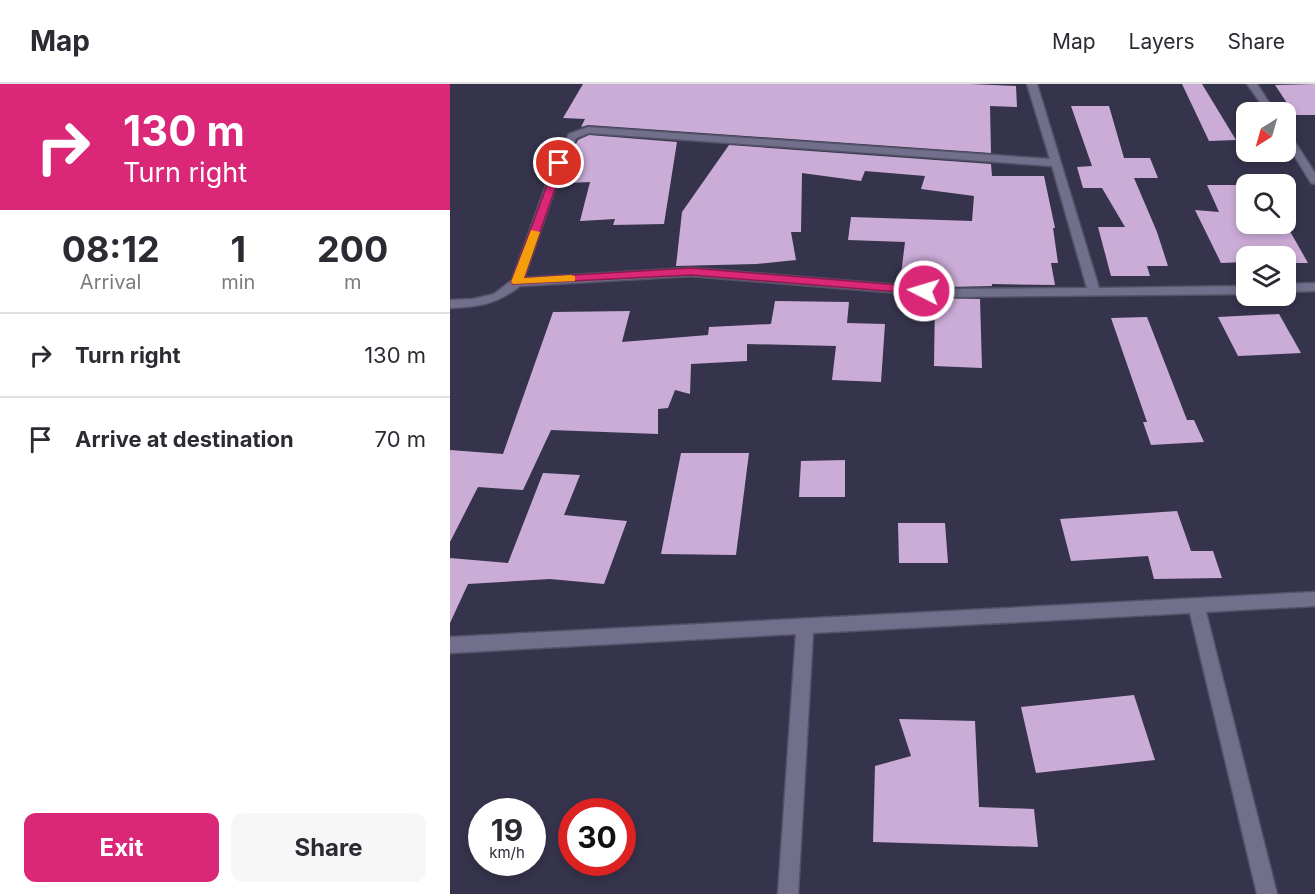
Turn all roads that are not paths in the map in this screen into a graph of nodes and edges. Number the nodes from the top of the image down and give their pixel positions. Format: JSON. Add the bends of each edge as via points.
{"nodes":[{"id":1,"x":1032,"y":84,"type":"edge"},
{"id":2,"x":1252,"y":84,"type":"edge"},
{"id":3,"x":1264,"y":102,"type":"edge"},
{"id":4,"x":1296,"y":151,"type":"edge"},
{"id":5,"x":1056,"y":163,"type":"junction"},
{"id":6,"x":1315,"y":181,"type":"edge"},
{"id":7,"x":517,"y":282,"type":"junction"},
{"id":8,"x":1315,"y":287,"type":"edge"},
{"id":9,"x":1296,"y":288,"type":"edge"},
{"id":10,"x":1236,"y":290,"type":"edge"},
{"id":11,"x":1095,"y":293,"type":"junction"},
{"id":12,"x":450,"y":304,"type":"edge"},
{"id":13,"x":1315,"y":599,"type":"edge"},
{"id":14,"x":1196,"y":604,"type":"junction"},
{"id":15,"x":805,"y":626,"type":"junction"},
{"id":16,"x":450,"y":645,"type":"edge"},
{"id":17,"x":788,"y":894,"type":"edge"},
{"id":18,"x":1267,"y":894,"type":"edge"}],
"edges":[{"from":1,"to":5,"type":"street"},
{"from":2,"to":3,"type":"street"},
{"from":4,"to":6,"type":"street"},
{"from":5,"to":7,"type":"street","via":[[588,130],[572,136],[563,154]]},
{"from":5,"to":11,"type":"street"},
{"from":7,"to":11,"type":"street","via":[[691,272],[948,293]]},
{"from":7,"to":12,"type":"street","via":[[498,297]]},
{"from":8,"to":9,"type":"street"},
{"from":10,"to":11,"type":"street"},
{"from":13,"to":14,"type":"street"},
{"from":14,"to":15,"type":"street"},
{"from":14,"to":18,"type":"street"},
{"from":15,"to":16,"type":"street"},
{"from":15,"to":17,"type":"street"}]}
